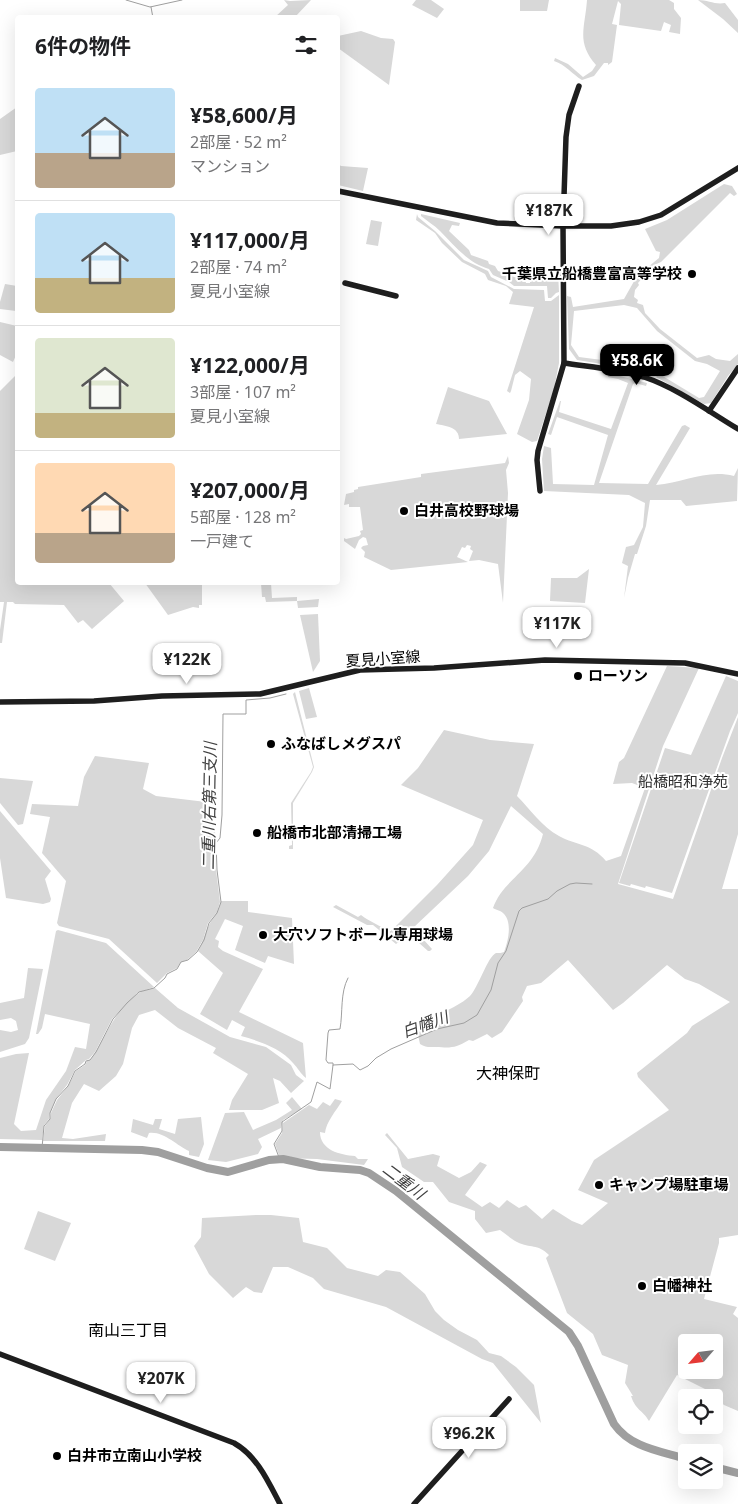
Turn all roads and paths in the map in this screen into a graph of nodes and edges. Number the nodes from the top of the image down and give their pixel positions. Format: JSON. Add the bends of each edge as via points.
{"nodes":[{"id":1,"x":579,"y":86,"type":"dead end"},
{"id":2,"x":738,"y":168,"type":"edge"},
{"id":3,"x":340,"y":192,"type":"edge"},
{"id":4,"x":563,"y":226,"type":"junction"},
{"id":5,"x":345,"y":283,"type":"dead end"},
{"id":6,"x":396,"y":296,"type":"dead end"},
{"id":7,"x":564,"y":363,"type":"junction"},
{"id":8,"x":738,"y":368,"type":"edge"},
{"id":9,"x":709,"y":411,"type":"junction"},
{"id":10,"x":738,"y":429,"type":"edge"},
{"id":11,"x":540,"y":490,"type":"dead end"},
{"id":12,"x":738,"y":674,"type":"edge"},
{"id":13,"x":0,"y":702,"type":"edge"},
{"id":14,"x":0,"y":1354,"type":"edge"},
{"id":15,"x":509,"y":1400,"type":"dead end"},
{"id":16,"x":280,"y":1504,"type":"edge"},
{"id":17,"x":414,"y":1504,"type":"edge"}],
"edges":[{"from":1,"to":4,"type":"street","via":[[567,126]]},
{"from":2,"to":4,"type":"street","via":[[669,211],[647,220],[620,226]]},
{"from":3,"to":4,"type":"street","via":[[478,221]]},
{"from":4,"to":7,"type":"street"},
{"from":5,"to":6,"type":"street"},
{"from":7,"to":9,"type":"street","via":[[619,370],[643,377]]},
{"from":7,"to":11,"type":"street","via":[[538,451]]},
{"from":8,"to":9,"type":"street"},
{"from":9,"to":10,"type":"street"},
{"from":12,"to":13,"type":"street","name":"夏見小室線","via":[[685,663],[545,660],[360,670],[260,694]]},
{"from":14,"to":16,"type":"street","via":[[234,1443],[259,1465]]},
{"from":15,"to":17,"type":"street"}]}
